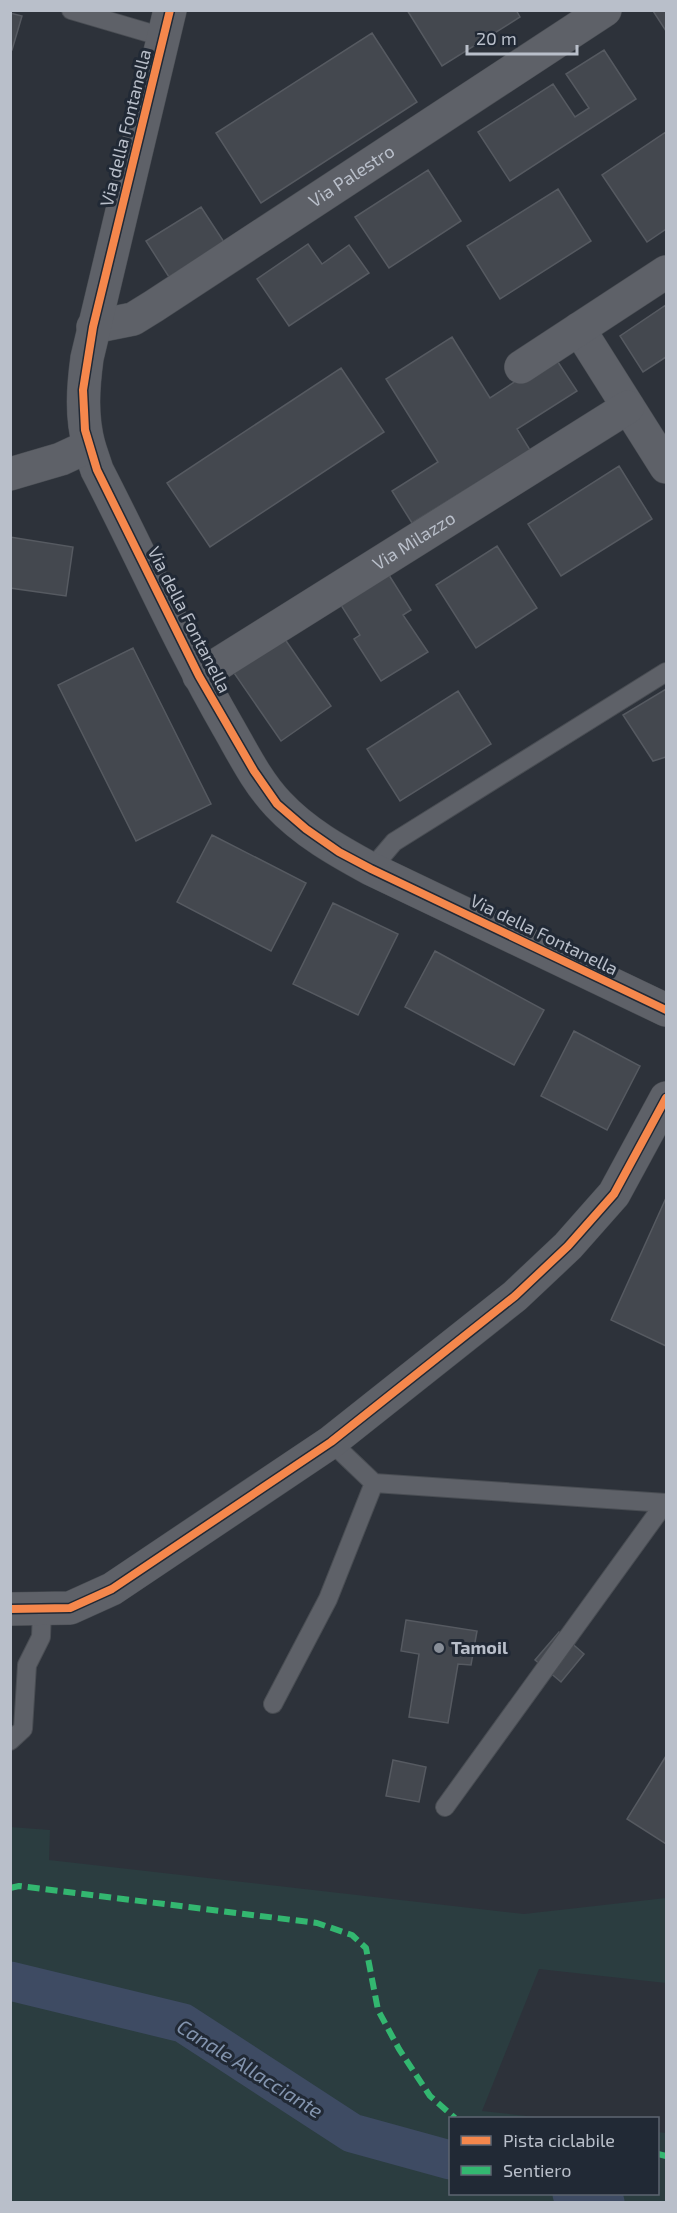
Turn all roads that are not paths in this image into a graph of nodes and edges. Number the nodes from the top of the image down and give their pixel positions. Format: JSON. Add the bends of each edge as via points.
{"nodes":[{"id":1,"x":71,"y":10,"type":"edge"},
{"id":2,"x":604,"y":10,"type":"edge"},
{"id":3,"x":166,"y":24,"type":"edge"},
{"id":4,"x":666,"y":272,"type":"edge"},
{"id":5,"x":93,"y":327,"type":"junction"},
{"id":6,"x":579,"y":329,"type":"junction"},
{"id":7,"x":521,"y":367,"type":"dead end"},
{"id":8,"x":628,"y":407,"type":"junction"},
{"id":9,"x":89,"y":446,"type":"junction"},
{"id":10,"x":666,"y":467,"type":"edge"},
{"id":11,"x":10,"y":474,"type":"edge"},
{"id":12,"x":666,"y":672,"type":"edge"},
{"id":13,"x":199,"y":676,"type":"junction"},
{"id":14,"x":371,"y":869,"type":"junction"},
{"id":15,"x":666,"y":1010,"type":"edge"},
{"id":16,"x":666,"y":1098,"type":"edge"},
{"id":17,"x":331,"y":1442,"type":"junction"},
{"id":18,"x":374,"y":1483,"type":"junction"},
{"id":19,"x":666,"y":1503,"type":"edge"},
{"id":20,"x":26,"y":1609,"type":"edge"},
{"id":21,"x":19,"y":1665,"type":"edge"},
{"id":22,"x":273,"y":1704,"type":"dead end"},
{"id":23,"x":10,"y":1741,"type":"edge"},
{"id":24,"x":445,"y":1807,"type":"dead end"}],
"edges":[{"from":1,"to":3,"type":"lane"},
{"from":2,"to":5,"type":"street","name":"Via Palestro","via":[[154,306],[133,319]]},
{"from":3,"to":5,"type":"street","name":"Via della Fontanella"},
{"from":4,"to":6,"type":"street"},
{"from":5,"to":9,"type":"street","name":"Via della Fontanella","via":[[83,390],[84,430]]},
{"from":6,"to":7,"type":"street"},
{"from":6,"to":8,"type":"street"},
{"from":8,"to":10,"type":"street"},
{"from":8,"to":13,"type":"street","name":"Via Milazzo"},
{"from":9,"to":11,"type":"street"},
{"from":9,"to":13,"type":"street","name":"Via della Fontanella","via":[[97,470]]},
{"from":12,"to":14,"type":"lane","via":[[394,842]]},
{"from":13,"to":14,"type":"street","name":"Via della Fontanella","via":[[277,804],[322,840]]},
{"from":14,"to":15,"type":"street","name":"Via della Fontanella"},
{"from":16,"to":17,"type":"street","via":[[614,1194],[568,1246],[515,1296]]},
{"from":17,"to":18,"type":"lane"},
{"from":17,"to":20,"type":"street","via":[[112,1589],[70,1608]]},
{"from":18,"to":19,"type":"lane"},
{"from":18,"to":22,"type":"lane","via":[[328,1599]]},
{"from":19,"to":24,"type":"lane"},
{"from":20,"to":21,"type":"lane","via":[[41,1637]]},
{"from":21,"to":23,"type":"lane","via":[[23,1728]]}]}
